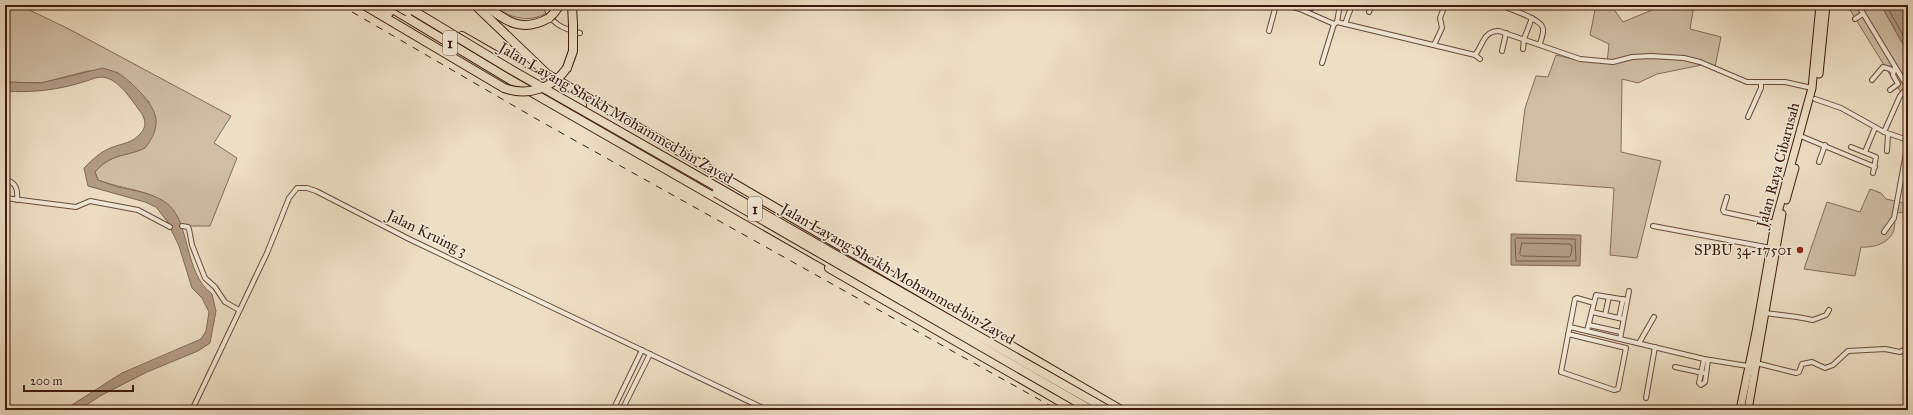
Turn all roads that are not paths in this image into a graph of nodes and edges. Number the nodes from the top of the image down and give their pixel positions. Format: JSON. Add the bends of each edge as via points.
{"nodes":[{"id":1,"x":364,"y":5,"type":"edge"},
{"id":2,"x":376,"y":5,"type":"edge"},
{"id":3,"x":386,"y":5,"type":"edge"},
{"id":4,"x":396,"y":5,"type":"edge"},
{"id":5,"x":404,"y":5,"type":"edge"},
{"id":6,"x":410,"y":5,"type":"edge"},
{"id":7,"x":475,"y":5,"type":"edge"},
{"id":8,"x":485,"y":5,"type":"edge"},
{"id":9,"x":546,"y":5,"type":"edge"},
{"id":10,"x":560,"y":5,"type":"edge"},
{"id":11,"x":572,"y":5,"type":"edge"},
{"id":12,"x":1276,"y":5,"type":"edge"},
{"id":13,"x":1286,"y":5,"type":"edge"},
{"id":14,"x":1340,"y":5,"type":"edge"},
{"id":15,"x":1352,"y":5,"type":"edge"},
{"id":16,"x":1372,"y":5,"type":"edge"},
{"id":17,"x":1445,"y":5,"type":"edge"},
{"id":18,"x":1500,"y":5,"type":"edge"},
{"id":19,"x":1820,"y":5,"type":"edge"},
{"id":20,"x":1826,"y":5,"type":"edge"},
{"id":21,"x":1858,"y":5,"type":"edge"},
{"id":22,"x":1369,"y":12,"type":"dead end"},
{"id":23,"x":1863,"y":14,"type":"junction"},
{"id":24,"x":1532,"y":18,"type":"junction"},
{"id":25,"x":1855,"y":19,"type":"dead end"},
{"id":26,"x":1335,"y":23,"type":"junction"},
{"id":27,"x":1345,"y":24,"type":"junction"},
{"id":28,"x":1269,"y":31,"type":"dead end"},
{"id":29,"x":1506,"y":33,"type":"junction"},
{"id":30,"x":576,"y":34,"type":"junction"},
{"id":31,"x":1524,"y":39,"type":"junction"},
{"id":32,"x":1540,"y":44,"type":"junction"},
{"id":33,"x":1434,"y":45,"type":"junction"},
{"id":34,"x":1523,"y":49,"type":"dead end"},
{"id":35,"x":1502,"y":51,"type":"dead end"},
{"id":36,"x":1475,"y":55,"type":"junction"},
{"id":37,"x":1480,"y":59,"type":"dead end"},
{"id":38,"x":1322,"y":63,"type":"dead end"},
{"id":39,"x":1895,"y":67,"type":"junction"},
{"id":40,"x":1893,"y":72,"type":"junction"},
{"id":41,"x":1872,"y":80,"type":"dead end"},
{"id":42,"x":1761,"y":82,"type":"junction"},
{"id":43,"x":1812,"y":88,"type":"junction"},
{"id":44,"x":1908,"y":88,"type":"edge"},
{"id":45,"x":1890,"y":90,"type":"dead end"},
{"id":46,"x":1815,"y":99,"type":"junction"},
{"id":47,"x":1748,"y":117,"type":"dead end"},
{"id":48,"x":1875,"y":128,"type":"junction"},
{"id":49,"x":1886,"y":133,"type":"junction"},
{"id":50,"x":1804,"y":137,"type":"junction"},
{"id":51,"x":1908,"y":141,"type":"edge"},
{"id":52,"x":1825,"y":145,"type":"junction"},
{"id":53,"x":1851,"y":147,"type":"dead end"},
{"id":54,"x":1887,"y":151,"type":"dead end"},
{"id":55,"x":1865,"y":152,"type":"junction"},
{"id":56,"x":1819,"y":162,"type":"dead end"},
{"id":57,"x":1875,"y":167,"type":"junction"},
{"id":58,"x":1873,"y":173,"type":"dead end"},
{"id":59,"x":5,"y":180,"type":"edge"},
{"id":60,"x":1728,"y":197,"type":"dead end"},
{"id":61,"x":5,"y":198,"type":"edge"},
{"id":62,"x":17,"y":200,"type":"junction"},
{"id":63,"x":1775,"y":223,"type":"junction"},
{"id":64,"x":182,"y":226,"type":"dead end"},
{"id":65,"x":1654,"y":226,"type":"dead end"},
{"id":66,"x":170,"y":227,"type":"dead end"},
{"id":67,"x":1884,"y":232,"type":"dead end"},
{"id":68,"x":1771,"y":248,"type":"junction"},
{"id":69,"x":1629,"y":291,"type":"dead end"},
{"id":70,"x":1609,"y":297,"type":"junction"},
{"id":71,"x":1625,"y":299,"type":"junction"},
{"id":72,"x":1594,"y":303,"type":"junction"},
{"id":73,"x":239,"y":310,"type":"junction"},
{"id":74,"x":1829,"y":310,"type":"dead end"},
{"id":75,"x":1592,"y":312,"type":"junction"},
{"id":76,"x":1606,"y":315,"type":"junction"},
{"id":77,"x":1765,"y":317,"type":"junction"},
{"id":78,"x":1621,"y":318,"type":"junction"},
{"id":79,"x":1654,"y":318,"type":"dead end"},
{"id":80,"x":1589,"y":325,"type":"junction"},
{"id":81,"x":1570,"y":327,"type":"junction"},
{"id":82,"x":1588,"y":331,"type":"junction"},
{"id":83,"x":1621,"y":332,"type":"junction"},
{"id":84,"x":1756,"y":332,"type":"junction"},
{"id":85,"x":1568,"y":334,"type":"junction"},
{"id":86,"x":1620,"y":339,"type":"junction"},
{"id":87,"x":1639,"y":343,"type":"junction"},
{"id":88,"x":1907,"y":346,"type":"dead end"},
{"id":89,"x":1655,"y":347,"type":"junction"},
{"id":90,"x":642,"y":350,"type":"junction"},
{"id":91,"x":1756,"y":352,"type":"junction"},
{"id":92,"x":650,"y":354,"type":"junction"},
{"id":93,"x":1706,"y":359,"type":"junction"},
{"id":94,"x":1756,"y":363,"type":"junction"},
{"id":95,"x":1748,"y":366,"type":"junction"},
{"id":96,"x":1675,"y":367,"type":"dead end"},
{"id":97,"x":1646,"y":398,"type":"dead end"},
{"id":98,"x":192,"y":410,"type":"edge"},
{"id":99,"x":613,"y":410,"type":"edge"},
{"id":100,"x":622,"y":410,"type":"edge"},
{"id":101,"x":767,"y":410,"type":"edge"},
{"id":102,"x":1075,"y":410,"type":"edge"},
{"id":103,"x":1085,"y":410,"type":"edge"},
{"id":104,"x":1091,"y":410,"type":"edge"},
{"id":105,"x":1108,"y":410,"type":"edge"},
{"id":106,"x":1121,"y":410,"type":"edge"},
{"id":107,"x":1740,"y":410,"type":"edge"},
{"id":108,"x":1746,"y":410,"type":"edge"}],
"edges":[{"from":1,"to":30,"type":"highway","bridge":true,"via":[[504,88],[523,91],[539,89],[552,83],[567,68]]},
{"from":2,"to":102,"type":"highway","via":[[561,115]]},
{"from":3,"to":103,"type":"highway","number":"1","via":[[521,86]]},
{"from":4,"to":104,"type":"highway","name":"Jalan Layang Sheikh Mohammed bin Zayed","number":"1","bridge":true,"via":[[507,73]]},
{"from":5,"to":105,"type":"highway","name":"Jalan Layang Sheikh Mohammed bin Zayed","number":"1","bridge":true,"via":[[516,73]]},
{"from":6,"to":105,"type":"highway","number":"1"},
{"from":7,"to":106,"type":"highway","via":[[547,74]]},
{"from":8,"to":10,"type":"highway","via":[[503,19],[518,25],[532,24],[551,16]]},
{"from":9,"to":30,"type":"street","via":[[558,26]]},
{"from":11,"to":30,"type":"highway","bridge":true},
{"from":12,"to":28,"type":"street"},
{"from":13,"to":26,"type":"street"},
{"from":14,"to":26,"type":"street"},
{"from":15,"to":27,"type":"street"},
{"from":16,"to":22,"type":"street"},
{"from":17,"to":33,"type":"street","via":[[1440,17],[1442,29]]},
{"from":18,"to":24,"type":"street"},
{"from":19,"to":43,"type":"main road","name":"Jalan Raya Cibarusah"},
{"from":20,"to":46,"type":"main road","name":"Jalan Raya Cibarusah"},
{"from":21,"to":23,"type":"street"},
{"from":23,"to":25,"type":"street"},
{"from":23,"to":39,"type":"street"},
{"from":24,"to":31,"type":"street"},
{"from":24,"to":32,"type":"street","via":[[1543,28]]},
{"from":26,"to":27,"type":"street"},
{"from":26,"to":38,"type":"street"},
{"from":27,"to":33,"type":"street"},
{"from":29,"to":31,"type":"street"},
{"from":29,"to":35,"type":"street"},
{"from":29,"to":36,"type":"street","via":[[1488,32]]},
{"from":31,"to":32,"type":"street"},
{"from":31,"to":34,"type":"street"},
{"from":32,"to":42,"type":"street","via":[[1590,61],[1613,62],[1651,56],[1684,58],[1747,82]]},
{"from":33,"to":36,"type":"street"},
{"from":36,"to":37,"type":"street"},
{"from":39,"to":40,"type":"street"},
{"from":39,"to":44,"type":"street"},
{"from":40,"to":41,"type":"street","via":[[1883,67]]},
{"from":40,"to":45,"type":"street","via":[[1898,84]]},
{"from":42,"to":43,"type":"street","via":[[1785,82]]},
{"from":42,"to":47,"type":"street"},
{"from":43,"to":63,"type":"main road","name":"Jalan Raya Cibarusah"},
{"from":44,"to":49,"type":"street","via":[[1900,96]]},
{"from":46,"to":48,"type":"street","via":[[1841,108]]},
{"from":46,"to":50,"type":"main road","name":"Jalan Raya Cibarusah"},
{"from":48,"to":49,"type":"street"},
{"from":48,"to":55,"type":"street"},
{"from":49,"to":51,"type":"street"},
{"from":49,"to":54,"type":"street"},
{"from":50,"to":52,"type":"street"},
{"from":50,"to":77,"type":"main road","name":"Jalan Raya Cibarusah","via":[[1780,223]]},
{"from":51,"to":67,"type":"street","via":[[1894,218]]},
{"from":52,"to":56,"type":"street"},
{"from":52,"to":57,"type":"street"},
{"from":53,"to":55,"type":"street"},
{"from":55,"to":57,"type":"street","via":[[1876,157]]},
{"from":57,"to":58,"type":"street"},
{"from":59,"to":62,"type":"street","via":[[16,187]]},
{"from":60,"to":63,"type":"street","via":[[1724,212]]},
{"from":61,"to":62,"type":"street"},
{"from":62,"to":66,"type":"street","via":[[76,207],[88,201],[138,210]]},
{"from":63,"to":68,"type":"main road","name":"Jalan Raya Cibarusah"},
{"from":64,"to":73,"type":"street","via":[[189,229],[192,245],[205,278],[225,302]]},
{"from":65,"to":68,"type":"street"},
{"from":68,"to":84,"type":"main road","name":"Jalan Raya Cibarusah"},
{"from":69,"to":71,"type":"street"},
{"from":70,"to":71,"type":"street"},
{"from":70,"to":72,"type":"street","via":[[1597,294]]},
{"from":70,"to":76,"type":"street"},
{"from":71,"to":78,"type":"street"},
{"from":72,"to":75,"type":"street"},
{"from":72,"to":81,"type":"street","via":[[1576,298]]},
{"from":73,"to":90,"type":"street","name":"Jalan Kruing 3","via":[[289,198],[297,188],[304,187]]},
{"from":73,"to":98,"type":"street","name":"Jalan Kruing 3"},
{"from":74,"to":77,"type":"street","via":[[1826,315],[1813,320],[1797,316]]},
{"from":75,"to":76,"type":"street"},
{"from":75,"to":80,"type":"street"},
{"from":76,"to":78,"type":"street"},
{"from":77,"to":91,"type":"main road","name":"Jalan Raya Cibarusah"},
{"from":77,"to":94,"type":"main road","name":"Jalan Raya Cibarusah"},
{"from":78,"to":83,"type":"street"},
{"from":79,"to":87,"type":"street"},
{"from":80,"to":82,"type":"street"},
{"from":80,"to":83,"type":"street"},
{"from":81,"to":82,"type":"street"},
{"from":81,"to":85,"type":"street"},
{"from":82,"to":86,"type":"street"},
{"from":83,"to":86,"type":"street"},
{"from":84,"to":91,"type":"main road","name":"Jalan Raya Cibarusah"},
{"from":84,"to":95,"type":"main road","name":"Jalan Raya Cibarusah"},
{"from":85,"to":85,"type":"street","via":[[1561,373],[1614,390],[1618,389],[1626,348]]},
{"from":86,"to":87,"type":"street"},
{"from":87,"to":89,"type":"street"},
{"from":88,"to":94,"type":"street","via":[[1900,352],[1885,349],[1848,352],[1829,367],[1812,362],[1802,364],[1796,373]]},
{"from":89,"to":93,"type":"street"},
{"from":89,"to":97,"type":"street"},
{"from":90,"to":92,"type":"street","name":"Jalan Kruing 3"},
{"from":90,"to":99,"type":"street"},
{"from":91,"to":108,"type":"main road","name":"Jalan Raya Cibarusah"},
{"from":92,"to":100,"type":"street"},
{"from":92,"to":101,"type":"street","name":"Jalan Kruing 3"},
{"from":93,"to":95,"type":"street"},
{"from":93,"to":96,"type":"street","via":[[1703,373]]},
{"from":94,"to":108,"type":"main road","name":"Jalan Raya Cibarusah"},
{"from":95,"to":107,"type":"main road","name":"Jalan Raya Cibarusah"}]}
